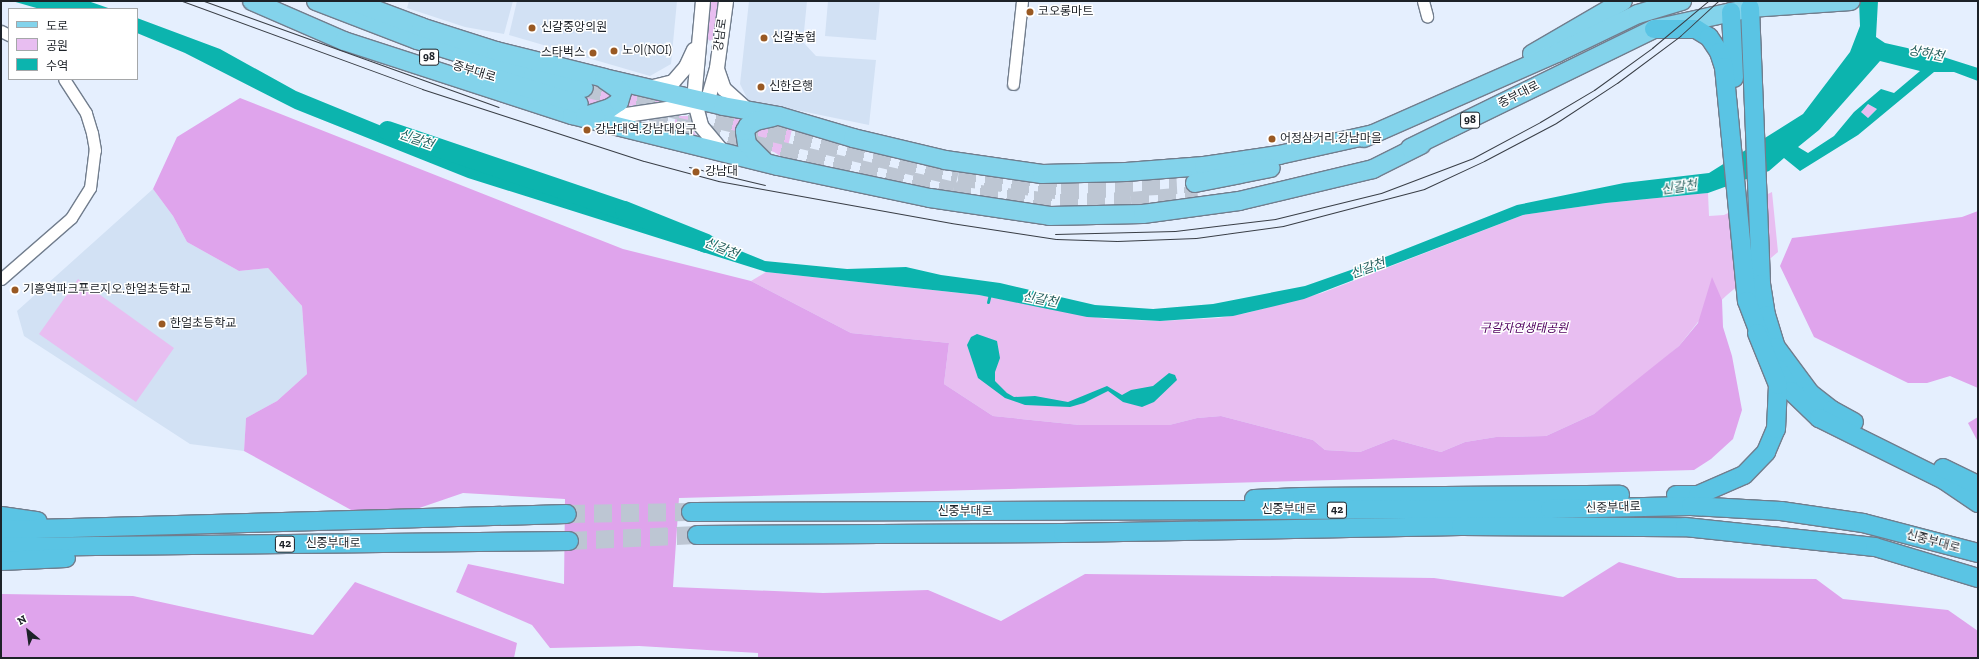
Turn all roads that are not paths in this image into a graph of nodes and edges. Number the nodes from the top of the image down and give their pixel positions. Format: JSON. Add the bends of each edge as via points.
{"nodes":[{"id":1,"x":252,"y":1,"type":"edge"},
{"id":2,"x":281,"y":1,"type":"edge"},
{"id":3,"x":316,"y":1,"type":"edge"},
{"id":4,"x":352,"y":1,"type":"edge"},
{"id":5,"x":703,"y":1,"type":"edge"},
{"id":6,"x":726,"y":1,"type":"edge"},
{"id":7,"x":1022,"y":1,"type":"edge"},
{"id":8,"x":1423,"y":1,"type":"edge"},
{"id":9,"x":1623,"y":1,"type":"edge"},
{"id":10,"x":1682,"y":1,"type":"edge"},
{"id":11,"x":1840,"y":1,"type":"edge"},
{"id":12,"x":1851,"y":1,"type":"edge"},
{"id":13,"x":1750,"y":8,"type":"junction"},
{"id":14,"x":1731,"y":12,"type":"junction"},
{"id":15,"x":1427,"y":16,"type":"dead end"},
{"id":16,"x":1654,"y":29,"type":"junction"},
{"id":17,"x":699,"y":40,"type":"junction"},
{"id":18,"x":696,"y":66,"type":"junction"},
{"id":19,"x":717,"y":68,"type":"junction"},
{"id":20,"x":604,"y":78,"type":"junction"},
{"id":21,"x":65,"y":80,"type":"edge"},
{"id":22,"x":1013,"y":84,"type":"dead end"},
{"id":23,"x":646,"y":88,"type":"junction"},
{"id":24,"x":1468,"y":94,"type":"junction"},
{"id":25,"x":699,"y":103,"type":"junction"},
{"id":26,"x":580,"y":106,"type":"junction"},
{"id":27,"x":748,"y":111,"type":"junction"},
{"id":28,"x":779,"y":116,"type":"junction"},
{"id":29,"x":1374,"y":134,"type":"junction"},
{"id":30,"x":1421,"y":145,"type":"junction"},
{"id":31,"x":721,"y":150,"type":"junction"},
{"id":32,"x":766,"y":162,"type":"junction"},
{"id":33,"x":1740,"y":228,"type":"junction"},
{"id":34,"x":1,"y":279,"type":"edge"},
{"id":35,"x":1757,"y":333,"type":"junction"},
{"id":36,"x":1978,"y":485,"type":"edge"},
{"id":37,"x":1978,"y":503,"type":"edge"},
{"id":38,"x":691,"y":512,"type":"tunnel mouth"},
{"id":39,"x":1015,"y":512,"type":"junction"},
{"id":40,"x":567,"y":514,"type":"tunnel mouth"},
{"id":41,"x":1,"y":516,"type":"edge"},
{"id":42,"x":74,"y":528,"type":"junction"},
{"id":43,"x":1,"y":530,"type":"edge"},
{"id":44,"x":697,"y":535,"type":"tunnel mouth"},
{"id":45,"x":569,"y":541,"type":"tunnel mouth"},
{"id":46,"x":213,"y":544,"type":"junction"},
{"id":47,"x":1,"y":548,"type":"edge"},
{"id":48,"x":1978,"y":554,"type":"edge"},
{"id":49,"x":1,"y":561,"type":"edge"},
{"id":50,"x":1978,"y":578,"type":"edge"}],
"edges":[{"from":1,"to":26,"type":"main road","via":[[344,41]]},
{"from":2,"to":26,"type":"main road","name":"중부대로","number":"98","via":[[334,25]]},
{"from":3,"to":26,"type":"main road","name":"중부대로","number":"98","via":[[417,40],[533,76]]},
{"from":4,"to":20,"type":"main road","via":[[462,40]]},
{"from":5,"to":17,"type":"street","name":"강남로"},
{"from":6,"to":19,"type":"street","name":"강남로"},
{"from":7,"to":22,"type":"street"},
{"from":8,"to":15,"type":"street"},
{"from":9,"to":24,"type":"main road"},
{"from":10,"to":24,"type":"main road","name":"중부대로","number":"98","via":[[1638,14]]},
{"from":11,"to":12,"type":"main road","number":"98"},
{"from":11,"to":13,"type":"main road","name":"중부대로","number":"98"},
{"from":13,"to":14,"type":"main road","name":"중부대로","number":"98"},
{"from":13,"to":36,"type":"highway","via":[[1761,284],[1766,315],[1776,347],[1810,393],[1832,410]]},
{"from":14,"to":16,"type":"main road","name":"중부대로","number":"98"},
{"from":14,"to":33,"type":"highway"},
{"from":16,"to":30,"type":"main road","name":"중부대로","number":"98","via":[[1582,62]]},
{"from":16,"to":33,"type":"highway","via":[[1696,29],[1709,37],[1719,52],[1724,67]]},
{"from":17,"to":18,"type":"street","name":"강남로"},
{"from":17,"to":23,"type":"street","via":[[686,66],[673,82]]},
{"from":18,"to":19,"type":"street"},
{"from":18,"to":25,"type":"street","name":"강남로"},
{"from":19,"to":25,"type":"street","name":"강남로"},
{"from":19,"to":27,"type":"street","via":[[724,89]]},
{"from":20,"to":23,"type":"main road"},
{"from":20,"to":26,"type":"main road","via":[[622,92],[618,102],[610,108]]},
{"from":21,"to":34,"type":"street","via":[[86,113],[92,133],[95,150],[90,188],[71,218]]},
{"from":23,"to":25,"type":"main road"},
{"from":24,"to":29,"type":"main road","name":"중부대로","number":"98"},
{"from":25,"to":26,"type":"street","via":[[612,118]]},
{"from":25,"to":27,"type":"main road"},
{"from":25,"to":31,"type":"street","via":[[701,126]]},
{"from":26,"to":31,"type":"main road"},
{"from":27,"to":28,"type":"main road"},
{"from":28,"to":29,"type":"main road","via":[[853,138],[945,160],[1042,174],[1126,172],[1204,166],[1279,155]]},
{"from":28,"to":32,"type":"main road","via":[[756,121],[745,131],[747,144]]},
{"from":29,"to":30,"type":"main road","name":"중부대로","number":"98","via":[[1281,166],[1197,189],[1250,188],[1378,158]]},
{"from":30,"to":32,"type":"main road","via":[[1373,169],[1239,201],[1143,214],[1050,216],[930,198]]},
{"from":31,"to":32,"type":"main road"},
{"from":33,"to":35,"type":"highway","via":[[1747,301]]},
{"from":35,"to":37,"type":"highway","via":[[1791,391],[1820,418],[1944,480]]},
{"from":35,"to":39,"type":"highway","via":[[1778,385],[1776,429],[1766,452],[1744,475],[1698,495],[1302,497]]},
{"from":38,"to":39,"type":"highway","name":"신중부대로","number":"42"},
{"from":39,"to":48,"type":"highway","name":"신중부대로","number":"42","via":[[1691,506],[1781,512],[1863,523]]},
{"from":40,"to":42,"type":"highway","name":"신중부대로","number":"42"},
{"from":41,"to":42,"type":"highway"},
{"from":42,"to":43,"type":"highway","name":"신중부대로","number":"42"},
{"from":44,"to":50,"type":"highway","name":"신중부대로","number":"42","via":[[1063,533],[1461,526],[1685,527],[1875,547]]},
{"from":45,"to":46,"type":"highway","name":"신중부대로","number":"42"},
{"from":46,"to":47,"type":"highway","name":"신중부대로","number":"42"},
{"from":46,"to":49,"type":"highway","via":[[159,553]]}]}
